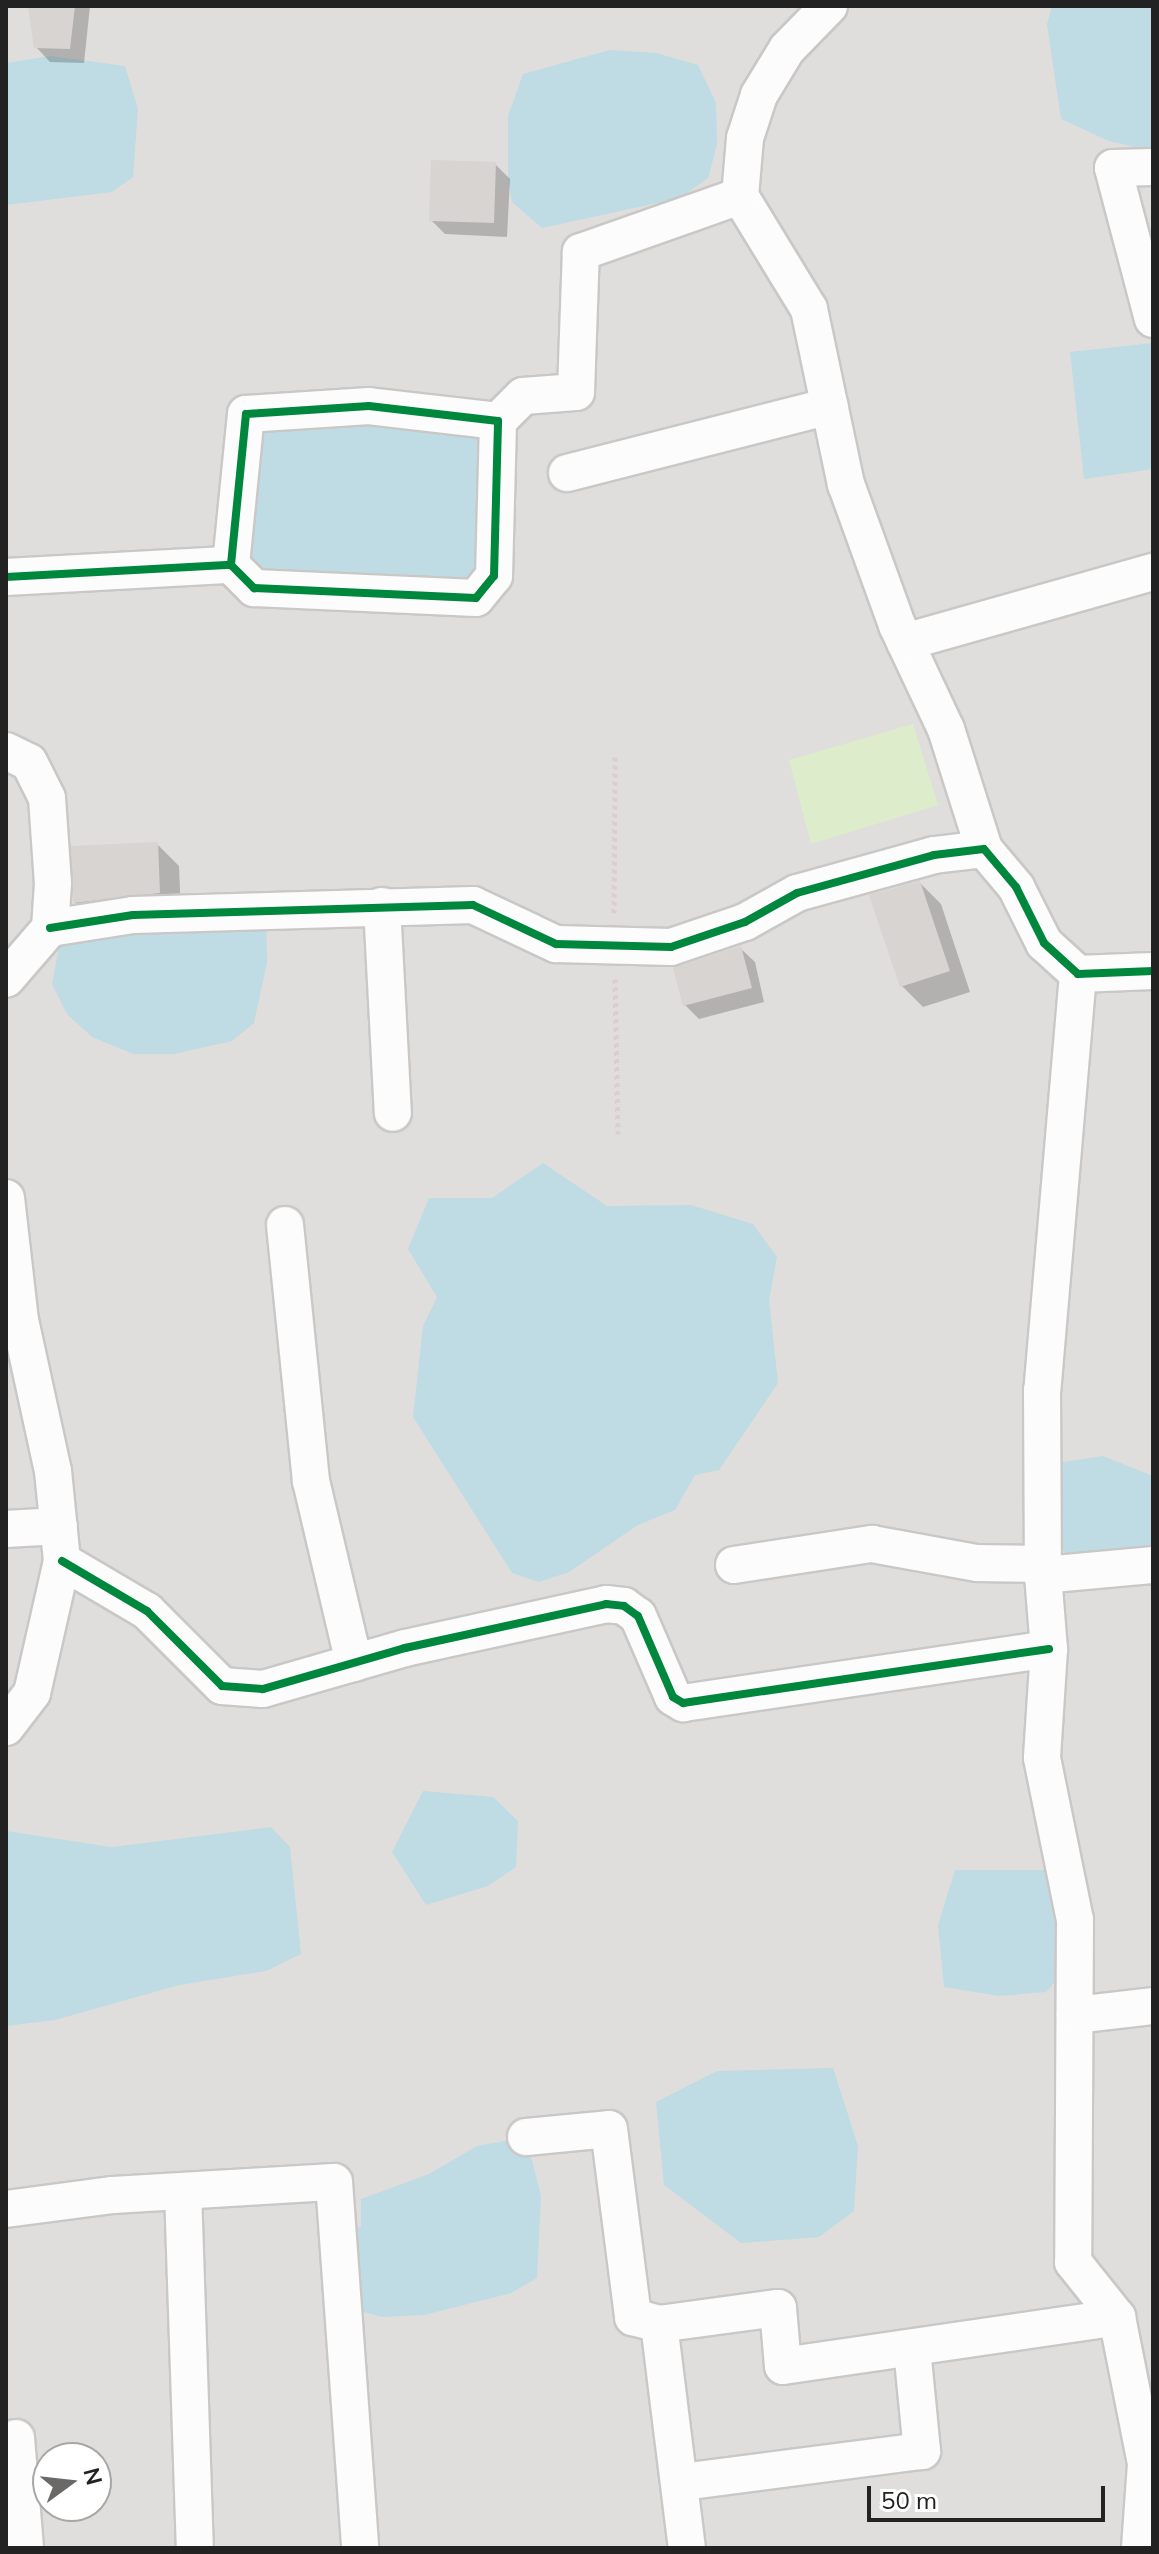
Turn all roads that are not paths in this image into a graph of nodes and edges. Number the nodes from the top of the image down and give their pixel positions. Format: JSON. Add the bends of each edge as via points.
{"nodes":[{"id":1,"x":829,"y":6,"type":"edge"},
{"id":2,"x":1153,"y":167,"type":"edge"},
{"id":3,"x":740,"y":196,"type":"junction"},
{"id":4,"x":1153,"y":316,"type":"edge"},
{"id":5,"x":830,"y":406,"type":"junction"},
{"id":6,"x":498,"y":421,"type":"junction"},
{"id":7,"x":567,"y":473,"type":"dead end"},
{"id":8,"x":231,"y":565,"type":"junction"},
{"id":9,"x":1153,"y":572,"type":"edge"},
{"id":10,"x":6,"y":577,"type":"edge"},
{"id":11,"x":905,"y":642,"type":"junction"},
{"id":12,"x":6,"y":751,"type":"edge"},
{"id":13,"x":984,"y":849,"type":"junction"},
{"id":14,"x":382,"y":906,"type":"junction"},
{"id":15,"x":50,"y":928,"type":"junction"},
{"id":16,"x":1153,"y":971,"type":"edge"},
{"id":17,"x":1078,"y":974,"type":"junction"},
{"id":18,"x":6,"y":979,"type":"edge"},
{"id":19,"x":393,"y":1113,"type":"dead end"},
{"id":20,"x":6,"y":1198,"type":"edge"},
{"id":21,"x":285,"y":1225,"type":"dead end"},
{"id":22,"x":6,"y":1529,"type":"edge"},
{"id":23,"x":61,"y":1544,"type":"junction"},
{"id":24,"x":734,"y":1565,"type":"dead end"},
{"id":25,"x":1153,"y":1565,"type":"edge"},
{"id":26,"x":1043,"y":1570,"type":"junction"},
{"id":27,"x":1049,"y":1649,"type":"junction"},
{"id":28,"x":354,"y":1663,"type":"junction"},
{"id":29,"x":6,"y":1727,"type":"edge"},
{"id":30,"x":1153,"y":2006,"type":"edge"},
{"id":31,"x":1075,"y":2015,"type":"junction"},
{"id":32,"x":526,"y":2137,"type":"dead end"},
{"id":33,"x":183,"y":2191,"type":"junction"},
{"id":34,"x":6,"y":2209,"type":"edge"},
{"id":35,"x":1117,"y":2317,"type":"junction"},
{"id":36,"x":659,"y":2324,"type":"junction"},
{"id":37,"x":912,"y":2349,"type":"junction"},
{"id":38,"x":16,"y":2438,"type":"dead end"},
{"id":39,"x":682,"y":2482,"type":"junction"},
{"id":40,"x":25,"y":2548,"type":"edge"},
{"id":41,"x":195,"y":2548,"type":"edge"},
{"id":42,"x":360,"y":2548,"type":"edge"},
{"id":43,"x":687,"y":2548,"type":"edge"},
{"id":44,"x":1140,"y":2548,"type":"edge"}],
"edges":[{"from":1,"to":3,"type":"street","via":[[787,49],[759,95],[745,138]]},
{"from":2,"to":4,"type":"street","via":[[1113,168]]},
{"from":3,"to":5,"type":"street","via":[[809,309]]},
{"from":3,"to":6,"type":"street","via":[[581,252],[576,392],[523,396]]},
{"from":5,"to":7,"type":"street"},
{"from":5,"to":11,"type":"street","via":[[846,484]]},
{"from":6,"to":8,"type":"street","via":[[369,406],[246,414]]},
{"from":6,"to":8,"type":"street","via":[[494,576],[476,598],[254,588]]},
{"from":8,"to":10,"type":"street"},
{"from":9,"to":11,"type":"street"},
{"from":11,"to":13,"type":"street","via":[[946,729]]},
{"from":12,"to":15,"type":"street","via":[[29,762],[47,798],[53,883]]},
{"from":13,"to":14,"type":"street","via":[[934,855],[797,893],[745,922],[671,947],[556,944],[473,905]]},
{"from":13,"to":17,"type":"street","via":[[1016,887],[1044,943]]},
{"from":14,"to":15,"type":"street","via":[[256,915],[133,915]]},
{"from":14,"to":19,"type":"street"},
{"from":15,"to":18,"type":"street"},
{"from":16,"to":17,"type":"street"},
{"from":17,"to":26,"type":"street","via":[[1042,1390]]},
{"from":20,"to":23,"type":"street","via":[[20,1320],[53,1471]]},
{"from":21,"to":28,"type":"street","via":[[311,1481]]},
{"from":22,"to":23,"type":"street"},
{"from":23,"to":28,"type":"street","via":[[147,1611],[222,1686],[263,1689]]},
{"from":23,"to":29,"type":"street","via":[[32,1693]]},
{"from":24,"to":26,"type":"street","via":[[872,1544]]},
{"from":25,"to":26,"type":"street"},
{"from":26,"to":27,"type":"street"},
{"from":27,"to":28,"type":"street","via":[[683,1703],[673,1697],[638,1616],[624,1606],[606,1604]]},
{"from":27,"to":31,"type":"street","via":[[1042,1758],[1075,1920]]},
{"from":30,"to":31,"type":"street"},
{"from":31,"to":35,"type":"street","via":[[1073,2262]]},
{"from":32,"to":36,"type":"street","via":[[609,2129],[633,2317]]},
{"from":33,"to":34,"type":"street"},
{"from":33,"to":41,"type":"street"},
{"from":33,"to":42,"type":"street","via":[[334,2182]]},
{"from":35,"to":37,"type":"street"},
{"from":35,"to":44,"type":"street","via":[[1146,2464]]},
{"from":36,"to":37,"type":"street","via":[[778,2308],[783,2366]]},
{"from":36,"to":39,"type":"street"},
{"from":37,"to":39,"type":"street","via":[[922,2451]]},
{"from":38,"to":40,"type":"street"},
{"from":39,"to":43,"type":"street"}]}
